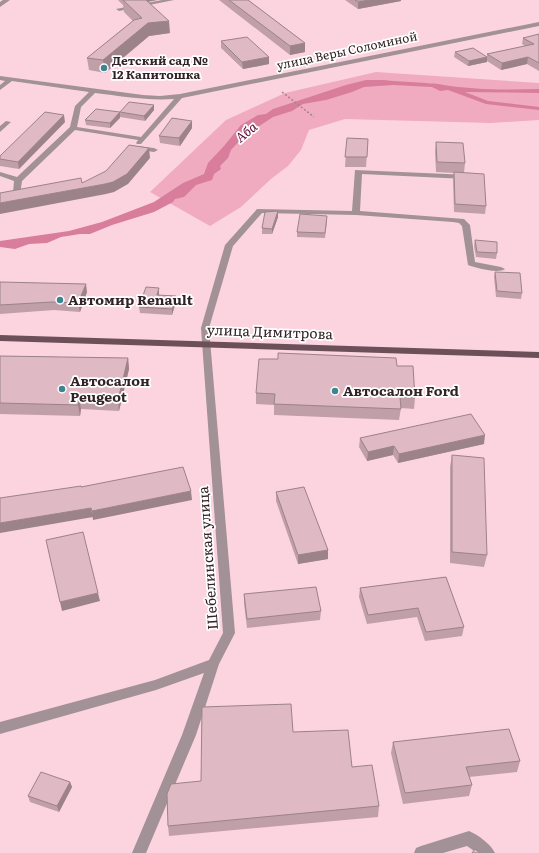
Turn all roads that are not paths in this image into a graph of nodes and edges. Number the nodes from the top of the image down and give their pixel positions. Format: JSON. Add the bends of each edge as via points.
{"nodes":[{"id":1,"x":7,"y":0,"type":"edge"},
{"id":2,"x":171,"y":0,"type":"edge"},
{"id":3,"x":0,"y":5,"type":"edge"},
{"id":4,"x":119,"y":9,"type":"dead end"},
{"id":5,"x":539,"y":24,"type":"edge"},
{"id":6,"x":0,"y":78,"type":"edge"},
{"id":7,"x":10,"y":80,"type":"junction"},
{"id":8,"x":0,"y":88,"type":"edge"},
{"id":9,"x":93,"y":91,"type":"junction"},
{"id":10,"x":180,"y":96,"type":"junction"},
{"id":11,"x":8,"y":122,"type":"dead end"},
{"id":12,"x":73,"y":128,"type":"junction"},
{"id":13,"x":0,"y":130,"type":"edge"},
{"id":14,"x":143,"y":139,"type":"junction"},
{"id":15,"x":135,"y":148,"type":"junction"},
{"id":16,"x":126,"y":150,"type":"edge"},
{"id":17,"x":154,"y":150,"type":"dead end"},
{"id":18,"x":0,"y":174,"type":"edge"},
{"id":19,"x":470,"y":177,"type":"edge"},
{"id":20,"x":18,"y":180,"type":"junction"},
{"id":21,"x":17,"y":193,"type":"edge"},
{"id":22,"x":356,"y":213,"type":"junction"},
{"id":23,"x":501,"y":269,"type":"dead end"},
{"id":24,"x":0,"y":338,"type":"edge"},
{"id":25,"x":207,"y":344,"type":"junction"},
{"id":26,"x":539,"y":354,"type":"edge"},
{"id":27,"x":213,"y":664,"type":"junction"},
{"id":28,"x":0,"y":728,"type":"edge"},
{"id":29,"x":139,"y":853,"type":"edge"},
{"id":30,"x":421,"y":853,"type":"edge"},
{"id":31,"x":488,"y":853,"type":"edge"}],
"edges":[{"from":1,"to":3,"type":"street"},
{"from":2,"to":4,"type":"street"},
{"from":5,"to":10,"type":"street","name":"улица Веры Соломиной"},
{"from":6,"to":7,"type":"street","name":"улица Веры Соломиной"},
{"from":7,"to":8,"type":"street"},
{"from":7,"to":9,"type":"street","name":"улица Веры Соломиной"},
{"from":9,"to":10,"type":"street","name":"улица Веры Соломиной","via":[[143,98]]},
{"from":9,"to":12,"type":"street","via":[[78,106]]},
{"from":10,"to":14,"type":"street"},
{"from":11,"to":13,"type":"street"},
{"from":12,"to":14,"type":"street"},
{"from":12,"to":20,"type":"street"},
{"from":14,"to":15,"type":"street"},
{"from":15,"to":16,"type":"street"},
{"from":15,"to":17,"type":"street"},
{"from":18,"to":20,"type":"street"},
{"from":19,"to":22,"type":"street","via":[[358,172]]},
{"from":20,"to":21,"type":"street"},
{"from":22,"to":23,"type":"street","name":"Шебелинская улица","via":[[461,221],[466,225],[471,262]]},
{"from":22,"to":25,"type":"street","name":"Шебелинская улица","via":[[260,211],[229,245],[205,328]]},
{"from":24,"to":25,"type":"main road","name":"улица Димитрова"},
{"from":25,"to":26,"type":"main road","name":"улица Димитрова"},
{"from":25,"to":27,"type":"street","name":"Шебелинская улица","via":[[229,633]]},
{"from":27,"to":28,"type":"street","via":[[156,685]]},
{"from":27,"to":29,"type":"street","name":"Шебелинская улица","via":[[189,735]]},
{"from":30,"to":31,"type":"street","via":[[469,838]]}]}
